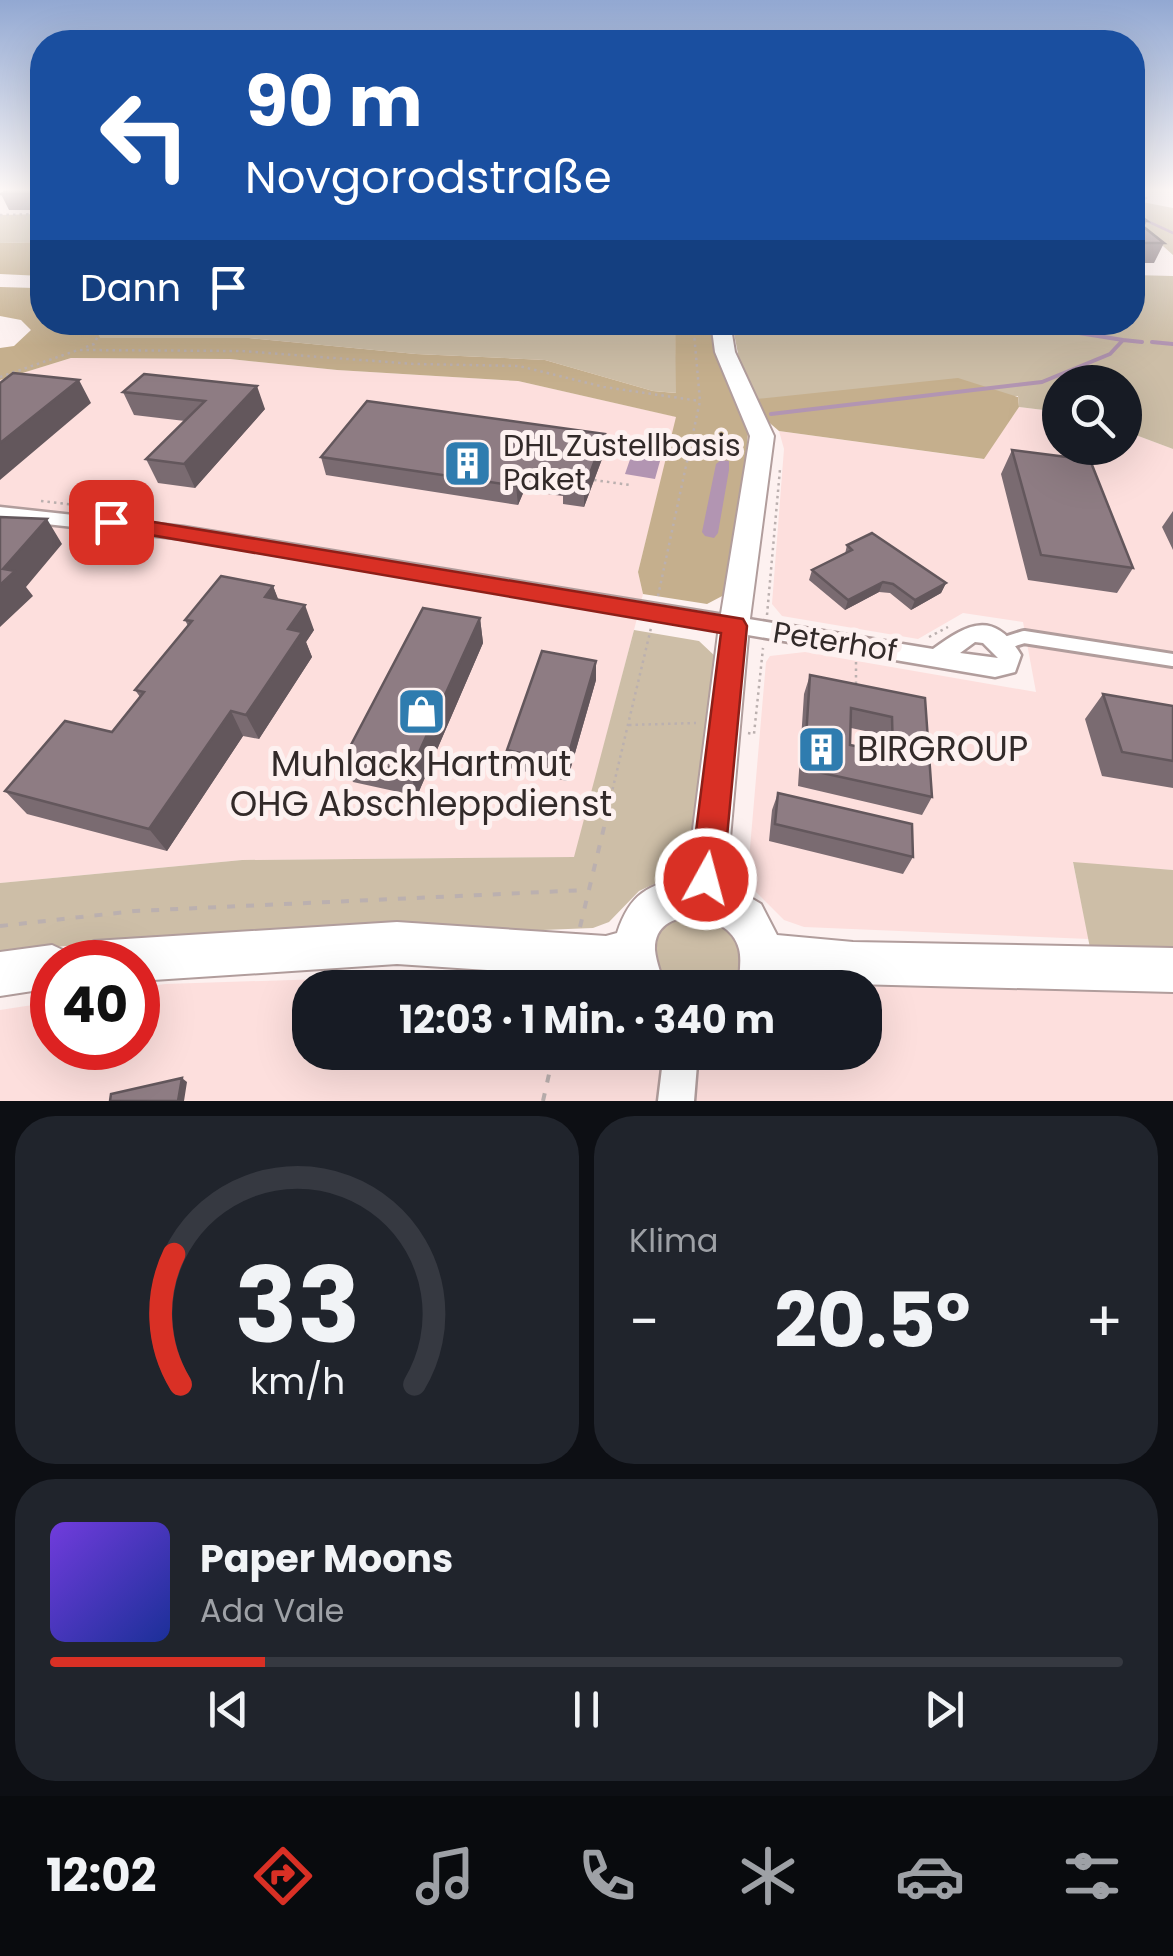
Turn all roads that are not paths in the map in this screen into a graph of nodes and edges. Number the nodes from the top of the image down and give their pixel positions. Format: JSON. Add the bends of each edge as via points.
{"nodes":[{"id":1,"x":722,"y":335,"type":"edge"},
{"id":2,"x":0,"y":513,"type":"edge"},
{"id":3,"x":734,"y":626,"type":"junction"},
{"id":4,"x":1002,"y":644,"type":"joint"},
{"id":5,"x":1173,"y":660,"type":"edge"},
{"id":6,"x":705,"y":894,"type":"junction"},
{"id":7,"x":160,"y":958,"type":"edge"},
{"id":8,"x":638,"y":969,"type":"edge"},
{"id":9,"x":761,"y":970,"type":"edge"},
{"id":10,"x":773,"y":970,"type":"edge"},
{"id":11,"x":1173,"y":970,"type":"edge"},
{"id":12,"x":30,"y":971,"type":"edge"},
{"id":13,"x":0,"y":974,"type":"edge"},
{"id":14,"x":679,"y":1070,"type":"edge"},
{"id":15,"x":676,"y":1101,"type":"edge"}],
"edges":[{"from":1,"to":3,"type":"street","via":[[762,436]]},
{"from":2,"to":3,"type":"street","name":"Peterhof","via":[[184,533]]},
{"from":3,"to":4,"type":"street","name":"Peterhof","via":[[1006,666],[1010,655]]},
{"from":3,"to":6,"type":"street"},
{"from":4,"to":5,"type":"lane","via":[[1024,636]]},
{"from":6,"to":8,"type":"street","via":[[660,902],[640,927]]},
{"from":6,"to":9,"type":"street","via":[[744,918]]},
{"from":7,"to":8,"type":"street","via":[[398,943],[606,957]]},
{"from":10,"to":11,"type":"street","via":[[854,963]]},
{"from":12,"to":13,"type":"street"},
{"from":14,"to":15,"type":"street"}]}
